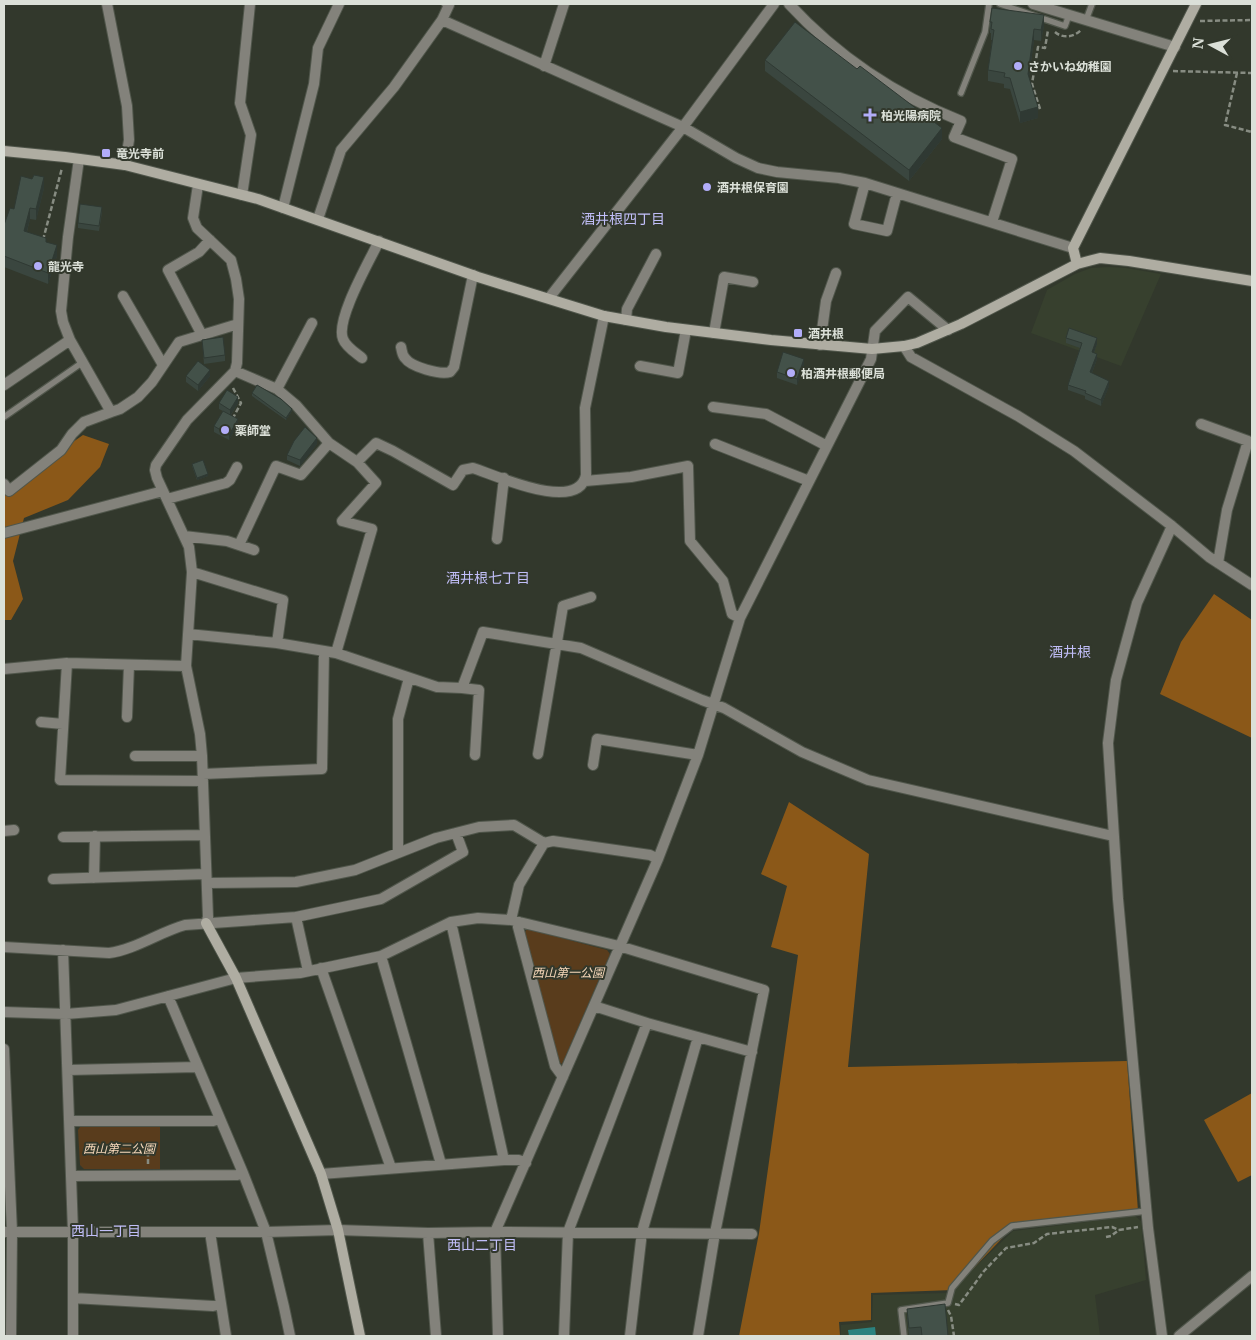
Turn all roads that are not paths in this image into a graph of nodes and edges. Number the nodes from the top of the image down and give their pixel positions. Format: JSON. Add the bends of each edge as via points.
{"nodes":[{"id":1,"x":107,"y":4,"type":"edge"},
{"id":2,"x":250,"y":4,"type":"edge"},
{"id":3,"x":339,"y":4,"type":"edge"},
{"id":4,"x":447,"y":4,"type":"edge"},
{"id":5,"x":564,"y":4,"type":"edge"},
{"id":6,"x":774,"y":4,"type":"edge"},
{"id":7,"x":789,"y":4,"type":"edge"},
{"id":8,"x":989,"y":4,"type":"edge"},
{"id":9,"x":1000,"y":4,"type":"edge"},
{"id":10,"x":1033,"y":4,"type":"edge"},
{"id":11,"x":1092,"y":4,"type":"edge"},
{"id":12,"x":1196,"y":4,"type":"edge"},
{"id":13,"x":1068,"y":15,"type":"junction"},
{"id":14,"x":442,"y":20,"type":"junction"},
{"id":15,"x":1086,"y":20,"type":"junction"},
{"id":16,"x":1174,"y":47,"type":"junction"},
{"id":17,"x":544,"y":66,"type":"junction"},
{"id":18,"x":961,"y":93,"type":"dead end"},
{"id":19,"x":683,"y":126,"type":"junction"},
{"id":20,"x":4,"y":151,"type":"edge"},
{"id":21,"x":79,"y":158,"type":"junction"},
{"id":22,"x":125,"y":165,"type":"junction"},
{"id":23,"x":865,"y":183,"type":"junction"},
{"id":24,"x":198,"y":185,"type":"junction"},
{"id":25,"x":897,"y":193,"type":"junction"},
{"id":26,"x":242,"y":195,"type":"junction"},
{"id":27,"x":282,"y":208,"type":"junction"},
{"id":28,"x":318,"y":220,"type":"junction"},
{"id":29,"x":992,"y":222,"type":"junction"},
{"id":30,"x":210,"y":240,"type":"junction"},
{"id":31,"x":379,"y":242,"type":"junction"},
{"id":32,"x":1073,"y":248,"type":"junction"},
{"id":33,"x":656,"y":254,"type":"dead end"},
{"id":34,"x":1076,"y":264,"type":"junction"},
{"id":35,"x":836,"y":273,"type":"dead end"},
{"id":36,"x":473,"y":275,"type":"junction"},
{"id":37,"x":1252,"y":281,"type":"edge"},
{"id":38,"x":753,"y":282,"type":"dead end"},
{"id":39,"x":123,"y":296,"type":"dead end"},
{"id":40,"x":549,"y":298,"type":"junction"},
{"id":41,"x":604,"y":316,"type":"junction"},
{"id":42,"x":626,"y":320,"type":"junction"},
{"id":43,"x":238,"y":324,"type":"junction"},
{"id":44,"x":312,"y":324,"type":"dead end"},
{"id":45,"x":686,"y":330,"type":"junction"},
{"id":46,"x":948,"y":330,"type":"junction"},
{"id":47,"x":714,"y":333,"type":"junction"},
{"id":48,"x":202,"y":335,"type":"junction"},
{"id":49,"x":70,"y":340,"type":"junction"},
{"id":50,"x":820,"y":345,"type":"junction"},
{"id":51,"x":904,"y":346,"type":"junction"},
{"id":52,"x":401,"y":347,"type":"dead end"},
{"id":53,"x":872,"y":349,"type":"junction"},
{"id":54,"x":362,"y":358,"type":"dead end"},
{"id":55,"x":83,"y":362,"type":"junction"},
{"id":56,"x":163,"y":365,"type":"junction"},
{"id":57,"x":640,"y":366,"type":"dead end"},
{"id":58,"x":235,"y":371,"type":"junction"},
{"id":59,"x":4,"y":385,"type":"edge"},
{"id":60,"x":277,"y":389,"type":"junction"},
{"id":61,"x":713,"y":407,"type":"dead end"},
{"id":62,"x":112,"y":412,"type":"junction"},
{"id":63,"x":4,"y":417,"type":"edge"},
{"id":64,"x":1201,"y":424,"type":"dead end"},
{"id":65,"x":329,"y":444,"type":"junction"},
{"id":66,"x":715,"y":444,"type":"dead end"},
{"id":67,"x":826,"y":446,"type":"junction"},
{"id":68,"x":357,"y":462,"type":"junction"},
{"id":69,"x":238,"y":467,"type":"dead end"},
{"id":70,"x":504,"y":478,"type":"junction"},
{"id":71,"x":585,"y":481,"type":"junction"},
{"id":72,"x":809,"y":481,"type":"junction"},
{"id":73,"x":4,"y":484,"type":"edge"},
{"id":74,"x":165,"y":495,"type":"junction"},
{"id":75,"x":1172,"y":526,"type":"junction"},
{"id":76,"x":4,"y":533,"type":"edge"},
{"id":77,"x":184,"y":536,"type":"junction"},
{"id":78,"x":496,"y":540,"type":"dead end"},
{"id":79,"x":239,"y":545,"type":"junction"},
{"id":80,"x":254,"y":550,"type":"dead end"},
{"id":81,"x":1218,"y":563,"type":"junction"},
{"id":82,"x":192,"y":572,"type":"junction"},
{"id":83,"x":1252,"y":585,"type":"edge"},
{"id":84,"x":591,"y":597,"type":"dead end"},
{"id":85,"x":740,"y":618,"type":"junction"},
{"id":86,"x":188,"y":634,"type":"junction"},
{"id":87,"x":277,"y":643,"type":"junction"},
{"id":88,"x":556,"y":644,"type":"junction"},
{"id":89,"x":324,"y":651,"type":"junction"},
{"id":90,"x":336,"y":653,"type":"junction"},
{"id":91,"x":67,"y":663,"type":"junction"},
{"id":92,"x":129,"y":665,"type":"junction"},
{"id":93,"x":186,"y":666,"type":"junction"},
{"id":94,"x":4,"y":669,"type":"edge"},
{"id":95,"x":409,"y":678,"type":"junction"},
{"id":96,"x":462,"y":688,"type":"junction"},
{"id":97,"x":714,"y":704,"type":"junction"},
{"id":98,"x":127,"y":717,"type":"dead end"},
{"id":99,"x":41,"y":722,"type":"dead end"},
{"id":100,"x":63,"y":724,"type":"junction"},
{"id":101,"x":538,"y":754,"type":"dead end"},
{"id":102,"x":475,"y":755,"type":"dead end"},
{"id":103,"x":698,"y":755,"type":"junction"},
{"id":104,"x":135,"y":756,"type":"dead end"},
{"id":105,"x":202,"y":756,"type":"junction"},
{"id":106,"x":593,"y":765,"type":"dead end"},
{"id":107,"x":203,"y":777,"type":"junction"},
{"id":108,"x":456,"y":833,"type":"junction"},
{"id":109,"x":95,"y":836,"type":"junction"},
{"id":110,"x":205,"y":836,"type":"junction"},
{"id":111,"x":1113,"y":836,"type":"junction"},
{"id":112,"x":63,"y":837,"type":"dead end"},
{"id":113,"x":544,"y":843,"type":"junction"},
{"id":114,"x":398,"y":853,"type":"junction"},
{"id":115,"x":658,"y":859,"type":"junction"},
{"id":116,"x":94,"y":878,"type":"junction"},
{"id":117,"x":52,"y":879,"type":"dead end"},
{"id":118,"x":207,"y":879,"type":"junction"},
{"id":119,"x":296,"y":917,"type":"junction"},
{"id":120,"x":515,"y":921,"type":"junction"},
{"id":121,"x":452,"y":922,"type":"junction"},
{"id":122,"x":206,"y":923,"type":"junction"},
{"id":123,"x":619,"y":946,"type":"junction"},
{"id":124,"x":4,"y":947,"type":"edge"},
{"id":125,"x":64,"y":950,"type":"junction"},
{"id":126,"x":381,"y":956,"type":"junction"},
{"id":127,"x":321,"y":968,"type":"junction"},
{"id":128,"x":308,"y":971,"type":"junction"},
{"id":129,"x":236,"y":978,"type":"junction"},
{"id":130,"x":168,"y":996,"type":"junction"},
{"id":131,"x":594,"y":1006,"type":"junction"},
{"id":132,"x":4,"y":1012,"type":"edge"},
{"id":133,"x":66,"y":1014,"type":"junction"},
{"id":134,"x":648,"y":1023,"type":"junction"},
{"id":135,"x":698,"y":1037,"type":"junction"},
{"id":136,"x":4,"y":1049,"type":"edge"},
{"id":137,"x":752,"y":1052,"type":"junction"},
{"id":138,"x":197,"y":1067,"type":"junction"},
{"id":139,"x":68,"y":1070,"type":"junction"},
{"id":140,"x":563,"y":1077,"type":"junction"},
{"id":141,"x":219,"y":1119,"type":"junction"},
{"id":142,"x":70,"y":1121,"type":"junction"},
{"id":143,"x":504,"y":1160,"type":"junction"},
{"id":144,"x":526,"y":1163,"type":"junction"},
{"id":145,"x":441,"y":1164,"type":"junction"},
{"id":146,"x":391,"y":1168,"type":"junction"},
{"id":147,"x":243,"y":1173,"type":"junction"},
{"id":148,"x":322,"y":1174,"type":"junction"},
{"id":149,"x":72,"y":1176,"type":"junction"},
{"id":150,"x":1147,"y":1211,"type":"junction"},
{"id":151,"x":338,"y":1230,"type":"junction"},
{"id":152,"x":8,"y":1232,"type":"edge"},
{"id":153,"x":74,"y":1232,"type":"junction"},
{"id":154,"x":210,"y":1232,"type":"junction"},
{"id":155,"x":266,"y":1232,"type":"junction"},
{"id":156,"x":495,"y":1232,"type":"junction"},
{"id":157,"x":568,"y":1232,"type":"junction"},
{"id":158,"x":642,"y":1232,"type":"junction"},
{"id":159,"x":428,"y":1233,"type":"junction"},
{"id":160,"x":715,"y":1233,"type":"junction"},
{"id":161,"x":752,"y":1234,"type":"dead end"},
{"id":162,"x":1252,"y":1276,"type":"edge"},
{"id":163,"x":73,"y":1298,"type":"junction"},
{"id":164,"x":221,"y":1304,"type":"junction"},
{"id":165,"x":11,"y":1336,"type":"edge"},
{"id":166,"x":72,"y":1336,"type":"edge"},
{"id":167,"x":226,"y":1336,"type":"edge"},
{"id":168,"x":290,"y":1336,"type":"edge"},
{"id":169,"x":360,"y":1336,"type":"edge"},
{"id":170,"x":436,"y":1336,"type":"edge"},
{"id":171,"x":498,"y":1336,"type":"edge"},
{"id":172,"x":564,"y":1336,"type":"edge"},
{"id":173,"x":630,"y":1336,"type":"edge"},
{"id":174,"x":698,"y":1336,"type":"edge"},
{"id":175,"x":904,"y":1336,"type":"edge"},
{"id":176,"x":1162,"y":1336,"type":"edge"},
{"id":177,"x":1179,"y":1336,"type":"edge"}],
"edges":[{"from":1,"to":22,"type":"street","via":[[127,106]]},
{"from":2,"to":26,"type":"street","via":[[240,103],[251,136]]},
{"from":3,"to":27,"type":"street","via":[[318,48],[314,84]]},
{"from":4,"to":14,"type":"street"},
{"from":5,"to":17,"type":"street"},
{"from":6,"to":19,"type":"street"},
{"from":7,"to":29,"type":"street","via":[[827,42],[866,72],[908,98],[961,121],[954,138],[1012,159]]},
{"from":8,"to":18,"type":"lane","via":[[985,32]]},
{"from":9,"to":13,"type":"lane","via":[[1065,26]]},
{"from":10,"to":13,"type":"street"},
{"from":11,"to":15,"type":"lane"},
{"from":12,"to":16,"type":"street"},
{"from":13,"to":15,"type":"street"},
{"from":14,"to":17,"type":"street"},
{"from":14,"to":28,"type":"street","via":[[394,87],[341,150]]},
{"from":15,"to":16,"type":"street"},
{"from":16,"to":32,"type":"street"},
{"from":17,"to":19,"type":"street"},
{"from":19,"to":23,"type":"street","via":[[758,168]]},
{"from":19,"to":40,"type":"street"},
{"from":20,"to":21,"type":"street"},
{"from":21,"to":22,"type":"street"},
{"from":21,"to":49,"type":"street","via":[[61,311]]},
{"from":22,"to":24,"type":"street"},
{"from":23,"to":25,"type":"street"},
{"from":23,"to":25,"type":"street","via":[[854,224],[887,232]]},
{"from":24,"to":26,"type":"street"},
{"from":24,"to":30,"type":"street","via":[[193,218],[197,228]]},
{"from":25,"to":29,"type":"street"},
{"from":26,"to":27,"type":"street"},
{"from":27,"to":28,"type":"street"},
{"from":28,"to":31,"type":"street"},
{"from":29,"to":32,"type":"street"},
{"from":30,"to":43,"type":"street","via":[[231,260],[238,292]]},
{"from":30,"to":48,"type":"street","via":[[199,252],[168,270]]},
{"from":31,"to":36,"type":"street"},
{"from":31,"to":54,"type":"street","via":[[350,301],[342,331],[348,346]]},
{"from":32,"to":34,"type":"street"},
{"from":33,"to":42,"type":"street","via":[[627,309]]},
{"from":34,"to":37,"type":"street","via":[[1100,258]]},
{"from":34,"to":46,"type":"street"},
{"from":35,"to":50,"type":"street","via":[[826,301]]},
{"from":36,"to":40,"type":"street"},
{"from":36,"to":52,"type":"street","via":[[454,368],[450,372],[441,373],[413,364],[403,356]]},
{"from":38,"to":47,"type":"street","via":[[724,277]]},
{"from":39,"to":56,"type":"street"},
{"from":40,"to":41,"type":"street"},
{"from":41,"to":42,"type":"street"},
{"from":41,"to":71,"type":"street","via":[[585,408]]},
{"from":42,"to":45,"type":"street"},
{"from":43,"to":48,"type":"street"},
{"from":43,"to":58,"type":"street"},
{"from":44,"to":60,"type":"street"},
{"from":45,"to":47,"type":"street"},
{"from":45,"to":57,"type":"street","via":[[678,373]]},
{"from":46,"to":51,"type":"street"},
{"from":46,"to":53,"type":"street","via":[[908,297],[875,331]]},
{"from":47,"to":50,"type":"street"},
{"from":48,"to":56,"type":"street","via":[[179,342]]},
{"from":49,"to":55,"type":"street"},
{"from":49,"to":59,"type":"street"},
{"from":50,"to":53,"type":"street"},
{"from":51,"to":53,"type":"street"},
{"from":51,"to":75,"type":"street","via":[[911,357],[1074,451]]},
{"from":53,"to":67,"type":"street","via":[[871,359]]},
{"from":55,"to":62,"type":"street"},
{"from":55,"to":63,"type":"lane"},
{"from":56,"to":62,"type":"street","via":[[138,397]]},
{"from":58,"to":60,"type":"street"},
{"from":58,"to":74,"type":"street","via":[[187,420],[156,465],[157,478]]},
{"from":60,"to":65,"type":"street","via":[[296,405]]},
{"from":61,"to":67,"type":"street","via":[[766,414]]},
{"from":62,"to":73,"type":"street","via":[[84,422],[61,450],[9,491]]},
{"from":64,"to":81,"type":"street","via":[[1248,442],[1227,510]]},
{"from":65,"to":68,"type":"street"},
{"from":65,"to":79,"type":"street","via":[[301,475],[276,466]]},
{"from":66,"to":72,"type":"street"},
{"from":67,"to":72,"type":"street"},
{"from":68,"to":70,"type":"street","via":[[376,443],[453,485],[463,470],[473,468]]},
{"from":68,"to":90,"type":"street","via":[[376,483],[342,521],[372,529]]},
{"from":69,"to":74,"type":"street","via":[[226,483]]},
{"from":70,"to":71,"type":"street","via":[[555,493],[568,493]]},
{"from":70,"to":78,"type":"street"},
{"from":71,"to":85,"type":"street","via":[[632,477],[688,466],[690,542],[723,580],[732,614]]},
{"from":72,"to":85,"type":"street"},
{"from":74,"to":76,"type":"street"},
{"from":74,"to":77,"type":"street"},
{"from":75,"to":81,"type":"street"},
{"from":75,"to":111,"type":"street","via":[[1137,603],[1116,680],[1108,743]]},
{"from":77,"to":79,"type":"street"},
{"from":77,"to":82,"type":"street"},
{"from":79,"to":80,"type":"street"},
{"from":81,"to":83,"type":"street"},
{"from":82,"to":86,"type":"street"},
{"from":82,"to":87,"type":"street","via":[[283,600]]},
{"from":84,"to":88,"type":"street","via":[[563,606]]},
{"from":85,"to":97,"type":"street"},
{"from":86,"to":87,"type":"street"},
{"from":86,"to":93,"type":"street"},
{"from":87,"to":89,"type":"street"},
{"from":88,"to":96,"type":"street","via":[[483,632]]},
{"from":88,"to":97,"type":"street","via":[[581,648]]},
{"from":88,"to":101,"type":"street"},
{"from":89,"to":90,"type":"street"},
{"from":89,"to":107,"type":"street","via":[[322,769]]},
{"from":90,"to":95,"type":"street"},
{"from":91,"to":92,"type":"street"},
{"from":91,"to":94,"type":"street"},
{"from":91,"to":100,"type":"street"},
{"from":92,"to":93,"type":"street"},
{"from":92,"to":98,"type":"street"},
{"from":93,"to":105,"type":"street"},
{"from":95,"to":96,"type":"street","via":[[437,687]]},
{"from":95,"to":114,"type":"street","via":[[398,719]]},
{"from":96,"to":102,"type":"street","via":[[479,690]]},
{"from":97,"to":103,"type":"street"},
{"from":97,"to":111,"type":"street","via":[[802,752],[868,780]]},
{"from":99,"to":100,"type":"street"},
{"from":100,"to":107,"type":"street","via":[[60,780]]},
{"from":103,"to":106,"type":"street","via":[[597,739]]},
{"from":103,"to":115,"type":"street"},
{"from":104,"to":105,"type":"street"},
{"from":105,"to":107,"type":"street"},
{"from":107,"to":110,"type":"street"},
{"from":108,"to":113,"type":"street","via":[[479,827],[514,825]]},
{"from":108,"to":114,"type":"street"},
{"from":108,"to":119,"type":"street","via":[[463,852],[381,899]]},
{"from":109,"to":110,"type":"street"},
{"from":109,"to":112,"type":"street"},
{"from":109,"to":116,"type":"street"},
{"from":110,"to":118,"type":"street"},
{"from":111,"to":150,"type":"street"},
{"from":113,"to":115,"type":"street","via":[[553,841],[650,855]]},
{"from":113,"to":120,"type":"street","via":[[519,885]]},
{"from":114,"to":118,"type":"street","via":[[355,870],[296,882]]},
{"from":115,"to":123,"type":"street"},
{"from":116,"to":117,"type":"street"},
{"from":116,"to":118,"type":"street"},
{"from":118,"to":122,"type":"street"},
{"from":119,"to":122,"type":"street"},
{"from":119,"to":128,"type":"street"},
{"from":120,"to":121,"type":"street","via":[[478,918]]},
{"from":120,"to":123,"type":"street"},
{"from":120,"to":140,"type":"street","via":[[555,1066]]},
{"from":121,"to":126,"type":"street"},
{"from":121,"to":143,"type":"street"},
{"from":122,"to":125,"type":"street","via":[[173,928],[115,952]]},
{"from":122,"to":129,"type":"street"},
{"from":123,"to":131,"type":"street"},
{"from":123,"to":137,"type":"street","via":[[764,990]]},
{"from":124,"to":125,"type":"street"},
{"from":125,"to":133,"type":"street"},
{"from":126,"to":127,"type":"street"},
{"from":126,"to":145,"type":"street"},
{"from":127,"to":128,"type":"street"},
{"from":127,"to":146,"type":"street"},
{"from":128,"to":129,"type":"street"},
{"from":129,"to":130,"type":"street"},
{"from":129,"to":148,"type":"street"},
{"from":130,"to":133,"type":"street","via":[[116,1010]]},
{"from":130,"to":138,"type":"street"},
{"from":131,"to":134,"type":"street"},
{"from":131,"to":140,"type":"street"},
{"from":132,"to":133,"type":"street"},
{"from":133,"to":139,"type":"street"},
{"from":134,"to":135,"type":"street"},
{"from":134,"to":157,"type":"street"},
{"from":135,"to":137,"type":"street"},
{"from":135,"to":158,"type":"street"},
{"from":136,"to":152,"type":"street"},
{"from":137,"to":160,"type":"street"},
{"from":138,"to":139,"type":"street"},
{"from":138,"to":141,"type":"street"},
{"from":139,"to":142,"type":"street"},
{"from":140,"to":144,"type":"street"},
{"from":141,"to":142,"type":"street"},
{"from":141,"to":147,"type":"street"},
{"from":142,"to":149,"type":"street"},
{"from":143,"to":144,"type":"street"},
{"from":143,"to":145,"type":"street"},
{"from":144,"to":156,"type":"street"},
{"from":145,"to":146,"type":"street"},
{"from":146,"to":148,"type":"street"},
{"from":147,"to":149,"type":"street"},
{"from":147,"to":155,"type":"street"},
{"from":148,"to":151,"type":"street"},
{"from":149,"to":153,"type":"street"},
{"from":150,"to":175,"type":"lane","via":[[1012,1226],[992,1241],[952,1288],[948,1302],[901,1310]]},
{"from":150,"to":176,"type":"street"},
{"from":151,"to":155,"type":"street"},
{"from":151,"to":159,"type":"street"},
{"from":151,"to":169,"type":"street"},
{"from":152,"to":153,"type":"street"},
{"from":152,"to":165,"type":"street"},
{"from":153,"to":154,"type":"street"},
{"from":153,"to":163,"type":"street"},
{"from":154,"to":155,"type":"street"},
{"from":154,"to":164,"type":"street"},
{"from":155,"to":168,"type":"street"},
{"from":156,"to":157,"type":"street"},
{"from":156,"to":159,"type":"street"},
{"from":156,"to":171,"type":"street"},
{"from":157,"to":158,"type":"street"},
{"from":157,"to":172,"type":"street"},
{"from":158,"to":160,"type":"street"},
{"from":158,"to":173,"type":"street"},
{"from":159,"to":170,"type":"street"},
{"from":160,"to":161,"type":"street"},
{"from":160,"to":174,"type":"street"},
{"from":162,"to":177,"type":"street"},
{"from":163,"to":164,"type":"street"},
{"from":163,"to":166,"type":"street"},
{"from":164,"to":167,"type":"street"}]}
